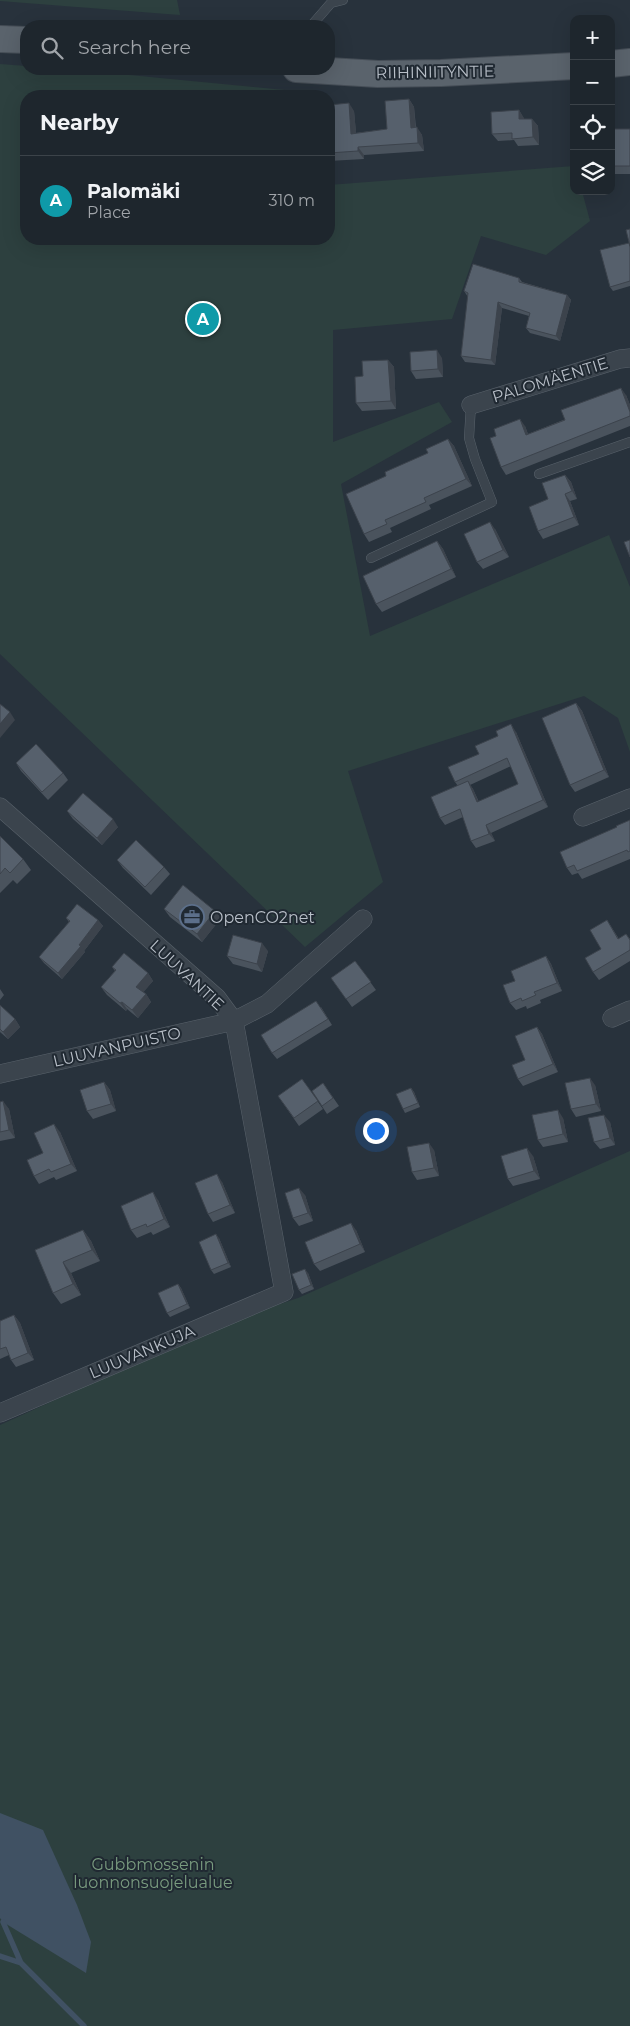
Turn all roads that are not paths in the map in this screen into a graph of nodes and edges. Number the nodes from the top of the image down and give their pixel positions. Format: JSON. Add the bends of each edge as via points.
{"nodes":[{"id":1,"x":343,"y":0,"type":"edge"},
{"id":2,"x":316,"y":20,"type":"edge"},
{"id":3,"x":0,"y":39,"type":"edge"},
{"id":4,"x":20,"y":40,"type":"edge"},
{"id":5,"x":630,"y":62,"type":"edge"},
{"id":6,"x":615,"y":64,"type":"edge"},
{"id":7,"x":570,"y":66,"type":"edge"},
{"id":8,"x":335,"y":71,"type":"edge"},
{"id":9,"x":630,"y":358,"type":"edge"},
{"id":10,"x":471,"y":405,"type":"joint"},
{"id":11,"x":630,"y":442,"type":"edge"},
{"id":12,"x":539,"y":474,"type":"dead end"},
{"id":13,"x":371,"y":558,"type":"dead end"},
{"id":14,"x":630,"y":798,"type":"edge"},
{"id":15,"x":0,"y":807,"type":"edge"},
{"id":16,"x":583,"y":817,"type":"dead end"},
{"id":17,"x":363,"y":920,"type":"dead end"},
{"id":18,"x":630,"y":1010,"type":"edge"},
{"id":19,"x":612,"y":1018,"type":"dead end"},
{"id":20,"x":234,"y":1021,"type":"junction"},
{"id":21,"x":0,"y":1074,"type":"edge"},
{"id":22,"x":284,"y":1292,"type":"joint"},
{"id":23,"x":0,"y":1413,"type":"edge"}],
"edges":[{"from":1,"to":2,"type":"lane","via":[[331,3]]},
{"from":3,"to":4,"type":"main road"},
{"from":5,"to":6,"type":"main road"},
{"from":7,"to":8,"type":"main road","name":"RIIHINIITYNTIE","via":[[440,73]]},
{"from":9,"to":10,"type":"street","name":"PALOMÄENTIE"},
{"from":10,"to":13,"type":"lane","via":[[469,438],[492,502]]},
{"from":11,"to":12,"type":"lane"},
{"from":14,"to":16,"type":"street"},
{"from":15,"to":20,"type":"street","name":"LUUVANTIE","via":[[217,998]]},
{"from":17,"to":20,"type":"street","name":"LUUVANPUISTO","via":[[266,1004]]},
{"from":18,"to":19,"type":"street"},
{"from":20,"to":21,"type":"street","name":"LUUVANPUISTO"},
{"from":20,"to":22,"type":"street","name":"LUUVANTIE"},
{"from":22,"to":23,"type":"street","name":"LUUVANKUJA"}]}
